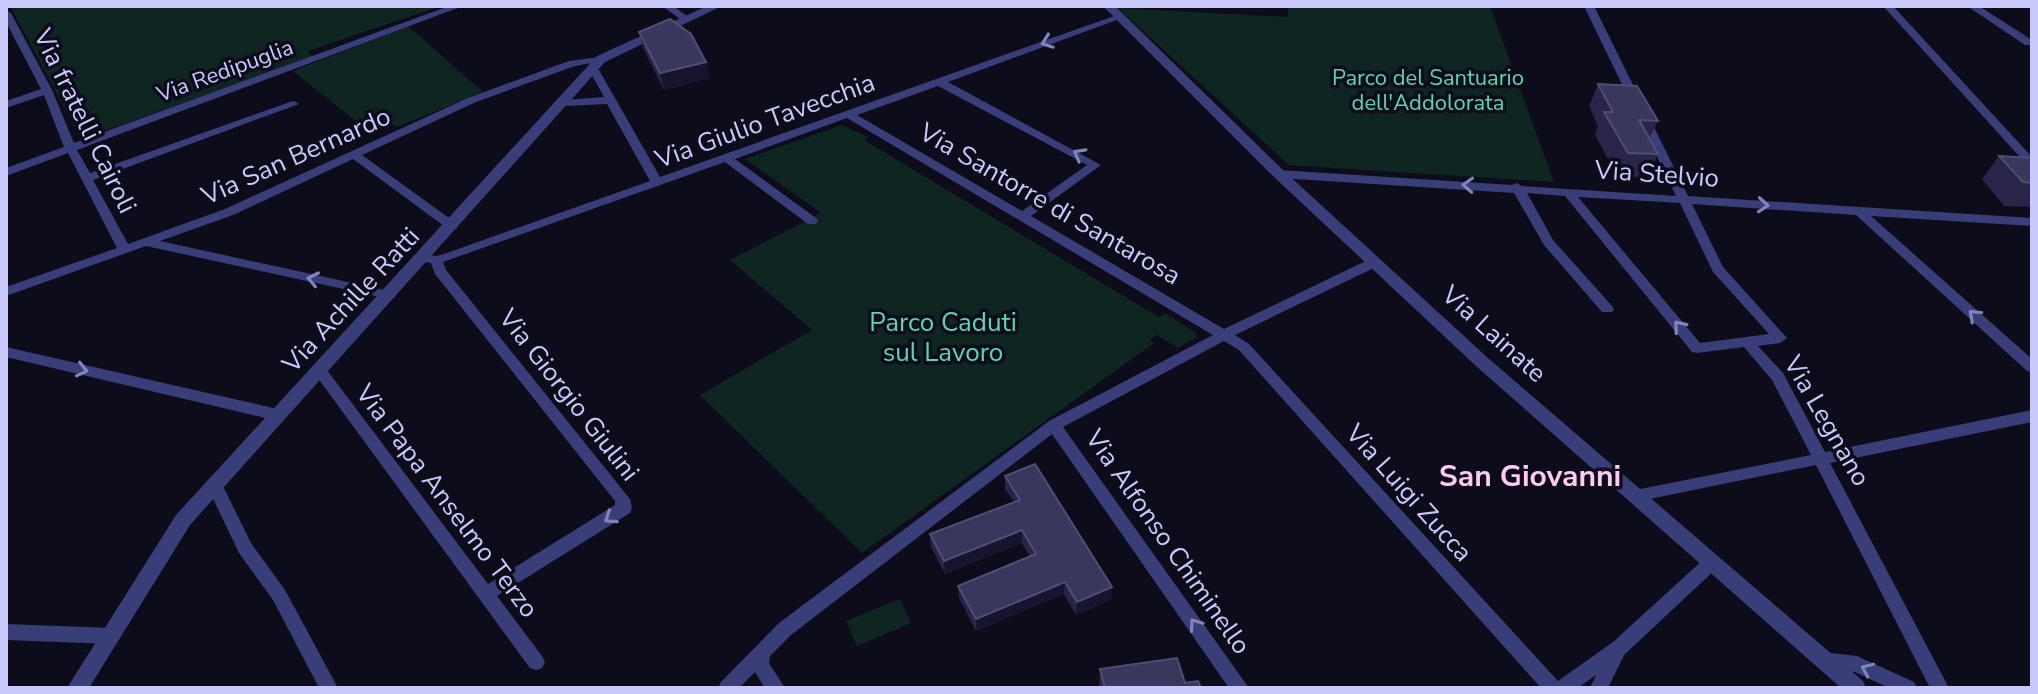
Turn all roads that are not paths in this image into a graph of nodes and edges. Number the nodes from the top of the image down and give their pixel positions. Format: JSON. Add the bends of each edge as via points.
{"nodes":[{"id":1,"x":458,"y":6,"type":"edge"},
{"id":2,"x":667,"y":6,"type":"edge"},
{"id":3,"x":716,"y":6,"type":"edge"},
{"id":4,"x":1589,"y":6,"type":"edge"},
{"id":5,"x":1888,"y":6,"type":"edge"},
{"id":6,"x":1972,"y":6,"type":"edge"},
{"id":7,"x":1115,"y":11,"type":"edge"},
{"id":8,"x":6,"y":13,"type":"edge"},
{"id":9,"x":686,"y":19,"type":"junction"},
{"id":10,"x":2029,"y":43,"type":"dead end"},
{"id":11,"x":598,"y":64,"type":"junction"},
{"id":12,"x":938,"y":81,"type":"junction"},
{"id":13,"x":47,"y":90,"type":"junction"},
{"id":14,"x":611,"y":100,"type":"junction"},
{"id":15,"x":565,"y":103,"type":"junction"},
{"id":16,"x":294,"y":104,"type":"dead end"},
{"id":17,"x":6,"y":105,"type":"edge"},
{"id":18,"x":851,"y":116,"type":"junction"},
{"id":19,"x":71,"y":149,"type":"junction"},
{"id":20,"x":2027,"y":153,"type":"edge"},
{"id":21,"x":355,"y":155,"type":"junction"},
{"id":22,"x":728,"y":159,"type":"junction"},
{"id":23,"x":2032,"y":164,"type":"edge"},
{"id":24,"x":6,"y":172,"type":"edge"},
{"id":25,"x":1279,"y":174,"type":"junction"},
{"id":26,"x":87,"y":178,"type":"junction"},
{"id":27,"x":657,"y":183,"type":"junction"},
{"id":28,"x":1517,"y":187,"type":"junction"},
{"id":29,"x":1567,"y":191,"type":"junction"},
{"id":30,"x":1685,"y":200,"type":"junction"},
{"id":31,"x":1860,"y":212,"type":"junction"},
{"id":32,"x":1025,"y":215,"type":"junction"},
{"id":33,"x":812,"y":221,"type":"dead end"},
{"id":34,"x":2032,"y":222,"type":"edge"},
{"id":35,"x":452,"y":226,"type":"junction"},
{"id":36,"x":145,"y":242,"type":"junction"},
{"id":37,"x":125,"y":250,"type":"junction"},
{"id":38,"x":430,"y":259,"type":"junction"},
{"id":39,"x":1375,"y":262,"type":"junction"},
{"id":40,"x":6,"y":292,"type":"edge"},
{"id":41,"x":389,"y":295,"type":"junction"},
{"id":42,"x":1607,"y":309,"type":"dead end"},
{"id":43,"x":1226,"y":334,"type":"junction"},
{"id":44,"x":1747,"y":342,"type":"junction"},
{"id":45,"x":6,"y":352,"type":"edge"},
{"id":46,"x":2032,"y":367,"type":"edge"},
{"id":47,"x":319,"y":370,"type":"junction"},
{"id":48,"x":278,"y":415,"type":"junction"},
{"id":49,"x":2032,"y":416,"type":"edge"},
{"id":50,"x":1054,"y":425,"type":"junction"},
{"id":51,"x":1822,"y":461,"type":"junction"},
{"id":52,"x":214,"y":484,"type":"junction"},
{"id":53,"x":1635,"y":496,"type":"junction"},
{"id":54,"x":1711,"y":563,"type":"junction"},
{"id":55,"x":487,"y":593,"type":"junction"},
{"id":56,"x":6,"y":632,"type":"edge"},
{"id":57,"x":111,"y":636,"type":"junction"},
{"id":58,"x":1619,"y":648,"type":"junction"},
{"id":59,"x":762,"y":651,"type":"junction"},
{"id":60,"x":1823,"y":660,"type":"junction"},
{"id":61,"x":536,"y":662,"type":"dead end"},
{"id":62,"x":1563,"y":687,"type":"edge"},
{"id":63,"x":77,"y":688,"type":"edge"},
{"id":64,"x":329,"y":688,"type":"edge"},
{"id":65,"x":727,"y":688,"type":"edge"},
{"id":66,"x":776,"y":688,"type":"edge"},
{"id":67,"x":1240,"y":688,"type":"edge"},
{"id":68,"x":1599,"y":688,"type":"edge"},
{"id":69,"x":1856,"y":688,"type":"edge"},
{"id":70,"x":1908,"y":688,"type":"edge"},
{"id":71,"x":1940,"y":688,"type":"edge"}],
"edges":[{"from":1,"to":19,"type":"street","name":"Via Redipuglia"},
{"from":2,"to":9,"type":"street"},
{"from":3,"to":9,"type":"street","name":"Via Achille Ratti"},
{"from":4,"to":30,"type":"street","name":"Via Legnano"},
{"from":5,"to":20,"type":"street"},
{"from":6,"to":10,"type":"street"},
{"from":7,"to":12,"type":"street","name":"Via Giulio Tavecchia","one_way":true},
{"from":7,"to":25,"type":"street","name":"Via Lainate"},
{"from":8,"to":13,"type":"street","name":"Via fratelli Cairoli"},
{"from":9,"to":11,"type":"street","name":"Via Achille Ratti"},
{"from":11,"to":14,"type":"street"},
{"from":11,"to":15,"type":"street","name":"Via Achille Ratti"},
{"from":11,"to":21,"type":"street","name":"Via San Bernardo","via":[[573,63],[472,100]]},
{"from":12,"to":18,"type":"street","name":"Via Giulio Tavecchia"},
{"from":32,"to":12,"type":"street","one_way":true,"via":[[1095,165]]},
{"from":13,"to":17,"type":"street"},
{"from":13,"to":19,"type":"street","name":"Via fratelli Cairoli"},
{"from":14,"to":15,"type":"street"},
{"from":14,"to":27,"type":"street"},
{"from":15,"to":35,"type":"street","name":"Via Achille Ratti"},
{"from":16,"to":26,"type":"street"},
{"from":18,"to":22,"type":"street","name":"Via Giulio Tavecchia"},
{"from":18,"to":32,"type":"street","name":"Via Santorre di Santarosa"},
{"from":19,"to":24,"type":"street","name":"Via Redipuglia"},
{"from":19,"to":26,"type":"street","name":"Via fratelli Cairoli"},
{"from":20,"to":23,"type":"street"},
{"from":21,"to":35,"type":"street"},
{"from":21,"to":36,"type":"street","name":"Via San Bernardo","via":[[229,212]]},
{"from":22,"to":27,"type":"street","name":"Via Giulio Tavecchia"},
{"from":22,"to":33,"type":"street"},
{"from":28,"to":25,"type":"street","name":"Via Stelvio","one_way":true},
{"from":25,"to":39,"type":"street","name":"Via Lainate"},
{"from":26,"to":37,"type":"street","name":"Via fratelli Cairoli"},
{"from":27,"to":38,"type":"street","name":"Via Giulio Tavecchia"},
{"from":28,"to":29,"type":"street","name":"Via Stelvio"},
{"from":28,"to":42,"type":"street","via":[[1548,242]]},
{"from":29,"to":30,"type":"street","name":"Via Stelvio"},
{"from":44,"to":29,"type":"street","one_way":true,"via":[[1697,348]]},
{"from":30,"to":31,"type":"street","name":"Via Stelvio","one_way":true},
{"from":30,"to":44,"type":"street","name":"Via Legnano","via":[[1718,269],[1780,338]]},
{"from":31,"to":34,"type":"street","name":"Via Stelvio"},
{"from":46,"to":31,"type":"street","one_way":true},
{"from":32,"to":43,"type":"street","name":"Via Santorre di Santarosa"},
{"from":35,"to":38,"type":"street","name":"Via Achille Ratti"},
{"from":36,"to":37,"type":"street","name":"Via San Bernardo"},
{"from":41,"to":36,"type":"street","one_way":true},
{"from":37,"to":40,"type":"street","name":"Via San Bernardo"},
{"from":38,"to":41,"type":"street","name":"Via Achille Ratti"},
{"from":38,"to":55,"type":"street","name":"Via Giorgio Giulini","one_way":true,"via":[[624,508]]},
{"from":39,"to":43,"type":"street"},
{"from":39,"to":53,"type":"street","name":"Via Lainate"},
{"from":41,"to":47,"type":"street","name":"Via Achille Ratti"},
{"from":43,"to":50,"type":"street"},
{"from":43,"to":62,"type":"street","name":"Via Luigi Zucca","via":[[1244,347]]},
{"from":44,"to":51,"type":"street","name":"Via Legnano","via":[[1778,377]]},
{"from":45,"to":48,"type":"street","one_way":true},
{"from":47,"to":48,"type":"street","name":"Via Achille Ratti"},
{"from":47,"to":55,"type":"street","name":"Via Papa Anselmo Terzo"},
{"from":48,"to":52,"type":"street","name":"Via Achille Ratti"},
{"from":49,"to":51,"type":"street"},
{"from":50,"to":59,"type":"street"},
{"from":67,"to":50,"type":"street","name":"Via Alfonso Chiminello","one_way":true},
{"from":51,"to":53,"type":"street"},
{"from":51,"to":71,"type":"street","name":"Via Legnano"},
{"from":52,"to":57,"type":"street","name":"Via Achille Ratti","via":[[169,541]]},
{"from":52,"to":64,"type":"street","via":[[245,548],[279,595]]},
{"from":53,"to":54,"type":"street","name":"Via Lainate"},
{"from":54,"to":58,"type":"street"},
{"from":54,"to":60,"type":"street","name":"Via Lainate"},
{"from":55,"to":61,"type":"street","name":"Via Papa Anselmo Terzo"},
{"from":56,"to":57,"type":"street"},
{"from":57,"to":63,"type":"street","name":"Via Achille Ratti"},
{"from":58,"to":62,"type":"street"},
{"from":58,"to":68,"type":"street"},
{"from":59,"to":65,"type":"street"},
{"from":59,"to":66,"type":"street","via":[[760,665]]},
{"from":60,"to":69,"type":"street","name":"Via Lainate"},
{"from":70,"to":60,"type":"street","one_way":true,"via":[[1857,664]]}]}
